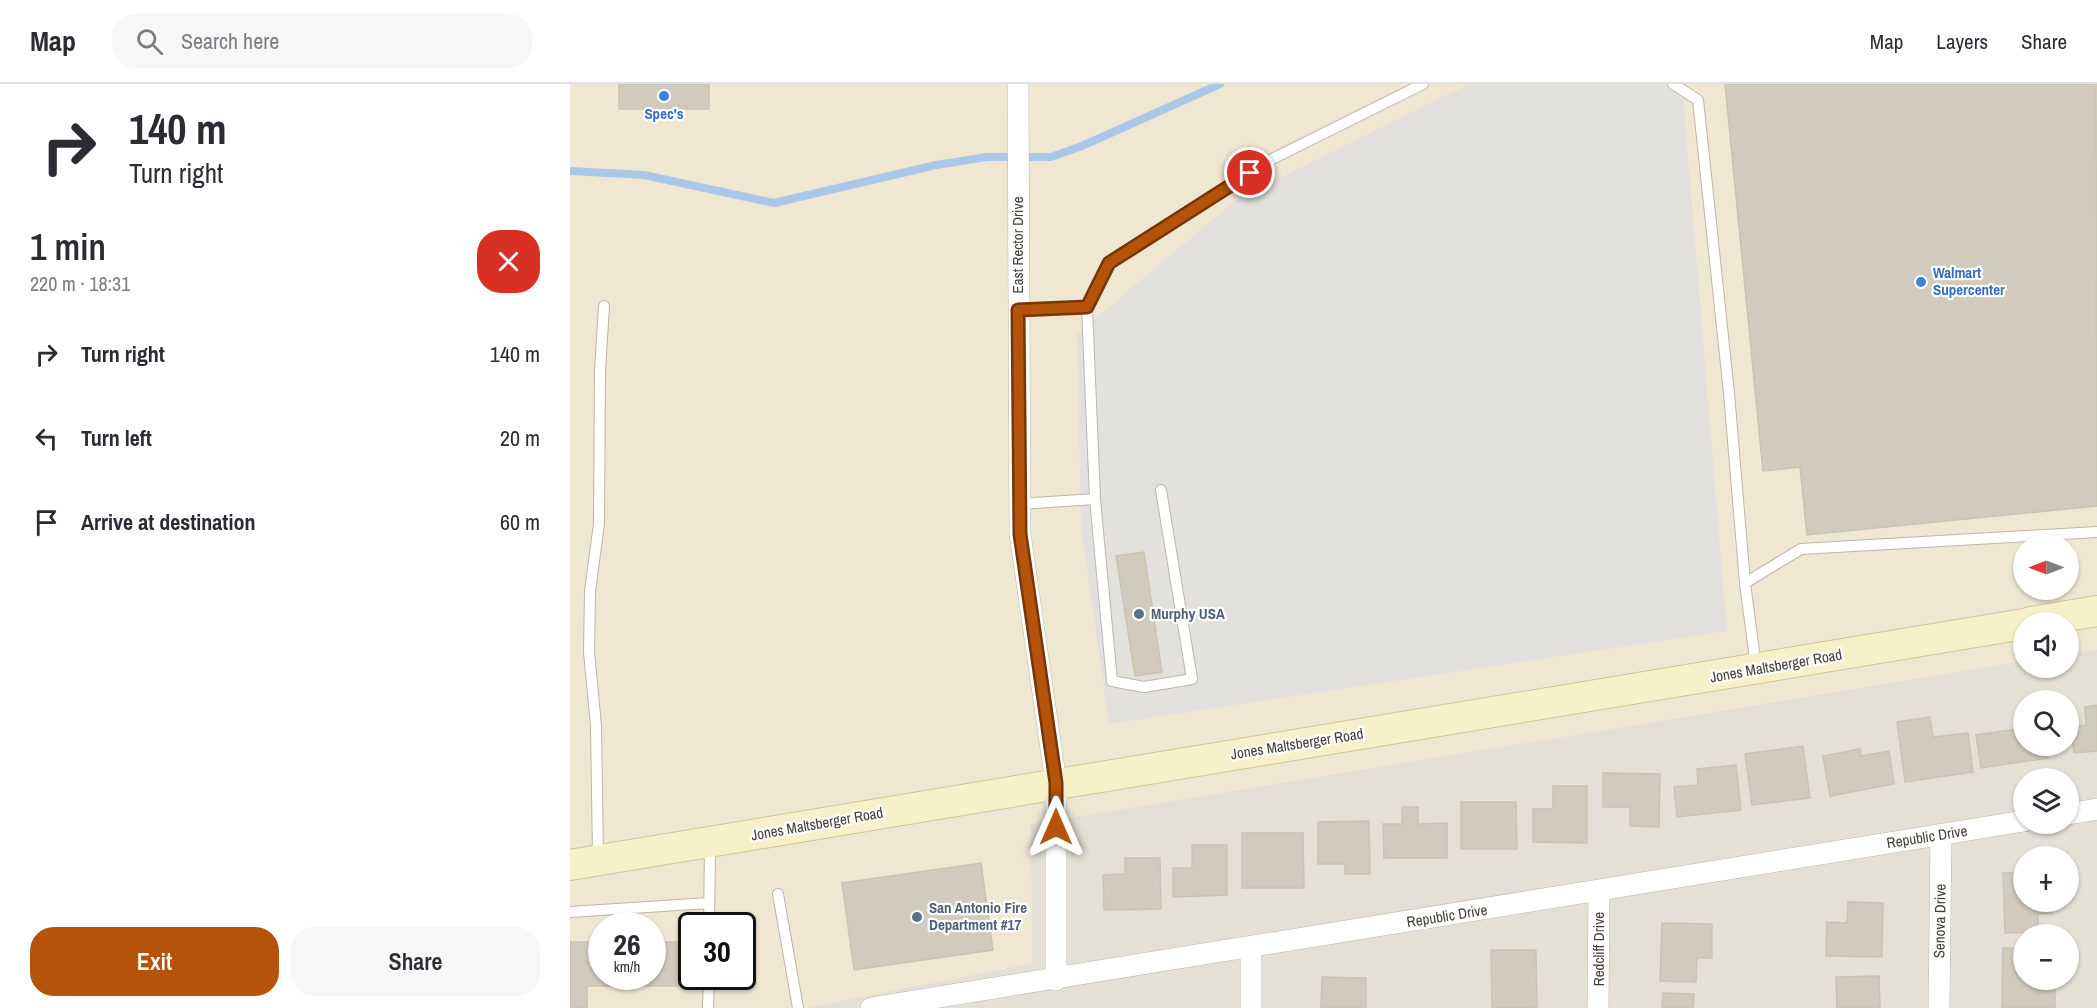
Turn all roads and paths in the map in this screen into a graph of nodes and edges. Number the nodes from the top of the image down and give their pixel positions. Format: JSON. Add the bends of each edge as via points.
{"nodes":[{"id":1,"x":1423,"y":84,"type":"edge"},
{"id":2,"x":1672,"y":84,"type":"edge"},
{"id":3,"x":1018,"y":90,"type":"edge"},
{"id":4,"x":604,"y":306,"type":"dead end"},
{"id":5,"x":1087,"y":307,"type":"junction"},
{"id":6,"x":1018,"y":310,"type":"junction"},
{"id":7,"x":1161,"y":490,"type":"dead end"},
{"id":8,"x":1095,"y":499,"type":"junction"},
{"id":9,"x":1019,"y":504,"type":"junction"},
{"id":10,"x":2097,"y":532,"type":"edge"},
{"id":11,"x":1745,"y":583,"type":"junction"},
{"id":12,"x":2097,"y":611,"type":"edge"},
{"id":13,"x":2079,"y":614,"type":"edge"},
{"id":14,"x":2013,"y":626,"type":"edge"},
{"id":15,"x":1756,"y":670,"type":"junction"},
{"id":16,"x":1056,"y":783,"type":"junction"},
{"id":17,"x":2097,"y":809,"type":"edge"},
{"id":18,"x":2079,"y":812,"type":"edge"},
{"id":19,"x":2013,"y":823,"type":"edge"},
{"id":20,"x":1941,"y":835,"type":"junction"},
{"id":21,"x":710,"y":842,"type":"junction"},
{"id":22,"x":584,"y":863,"type":"edge"},
{"id":23,"x":1599,"y":891,"type":"junction"},
{"id":24,"x":778,"y":894,"type":"dead end"},
{"id":25,"x":710,"y":903,"type":"junction"},
{"id":26,"x":570,"y":912,"type":"edge"},
{"id":27,"x":710,"y":912,"type":"edge"},
{"id":28,"x":1251,"y":948,"type":"junction"},
{"id":29,"x":1056,"y":980,"type":"junction"},
{"id":30,"x":709,"y":990,"type":"edge"},
{"id":31,"x":913,"y":1006,"type":"edge"},
{"id":32,"x":708,"y":1008,"type":"edge"},
{"id":33,"x":798,"y":1008,"type":"edge"},
{"id":34,"x":871,"y":1008,"type":"edge"},
{"id":35,"x":1251,"y":1008,"type":"edge"},
{"id":36,"x":1598,"y":1008,"type":"edge"},
{"id":37,"x":1939,"y":1008,"type":"edge"}],
"edges":[{"from":1,"to":5,"type":"lane","via":[[1268,161],[1109,263]]},
{"from":2,"to":11,"type":"lane","via":[[1698,100]]},
{"from":3,"to":6,"type":"street","name":"East Rector Drive"},
{"from":4,"to":22,"type":"lane","via":[[599,524],[590,591],[589,652],[596,726]]},
{"from":5,"to":6,"type":"lane"},
{"from":5,"to":8,"type":"lane"},
{"from":6,"to":9,"type":"street","name":"East Rector Drive"},
{"from":7,"to":8,"type":"lane","via":[[1192,679],[1144,687],[1112,681]]},
{"from":8,"to":9,"type":"lane"},
{"from":9,"to":16,"type":"street","name":"East Rector Drive","via":[[1026,585]]},
{"from":10,"to":11,"type":"lane","via":[[1801,549]]},
{"from":11,"to":15,"type":"lane"},
{"from":12,"to":13,"type":"main road"},
{"from":14,"to":15,"type":"main road","name":"Jones Maltsberger Road"},
{"from":15,"to":16,"type":"main road","name":"Jones Maltsberger Road"},
{"from":16,"to":21,"type":"main road","name":"Jones Maltsberger Road"},
{"from":16,"to":29,"type":"street","name":"East Rector Drive"},
{"from":17,"to":18,"type":"street"},
{"from":19,"to":20,"type":"street","name":"Republic Drive"},
{"from":20,"to":23,"type":"street","name":"Republic Drive"},
{"from":20,"to":37,"type":"street","name":"Senova Drive"},
{"from":21,"to":22,"type":"main road","name":"Jones Maltsberger Road"},
{"from":21,"to":25,"type":"lane"},
{"from":23,"to":28,"type":"street","name":"Republic Drive"},
{"from":23,"to":36,"type":"street","name":"Redcliff Drive"},
{"from":24,"to":33,"type":"lane"},
{"from":25,"to":26,"type":"lane"},
{"from":25,"to":27,"type":"lane"},
{"from":28,"to":29,"type":"street","name":"Republic Drive"},
{"from":28,"to":35,"type":"street"},
{"from":29,"to":31,"type":"street","name":"Republic Drive"},
{"from":30,"to":32,"type":"lane"},
{"from":31,"to":34,"type":"street","name":"Republic Drive"}]}
